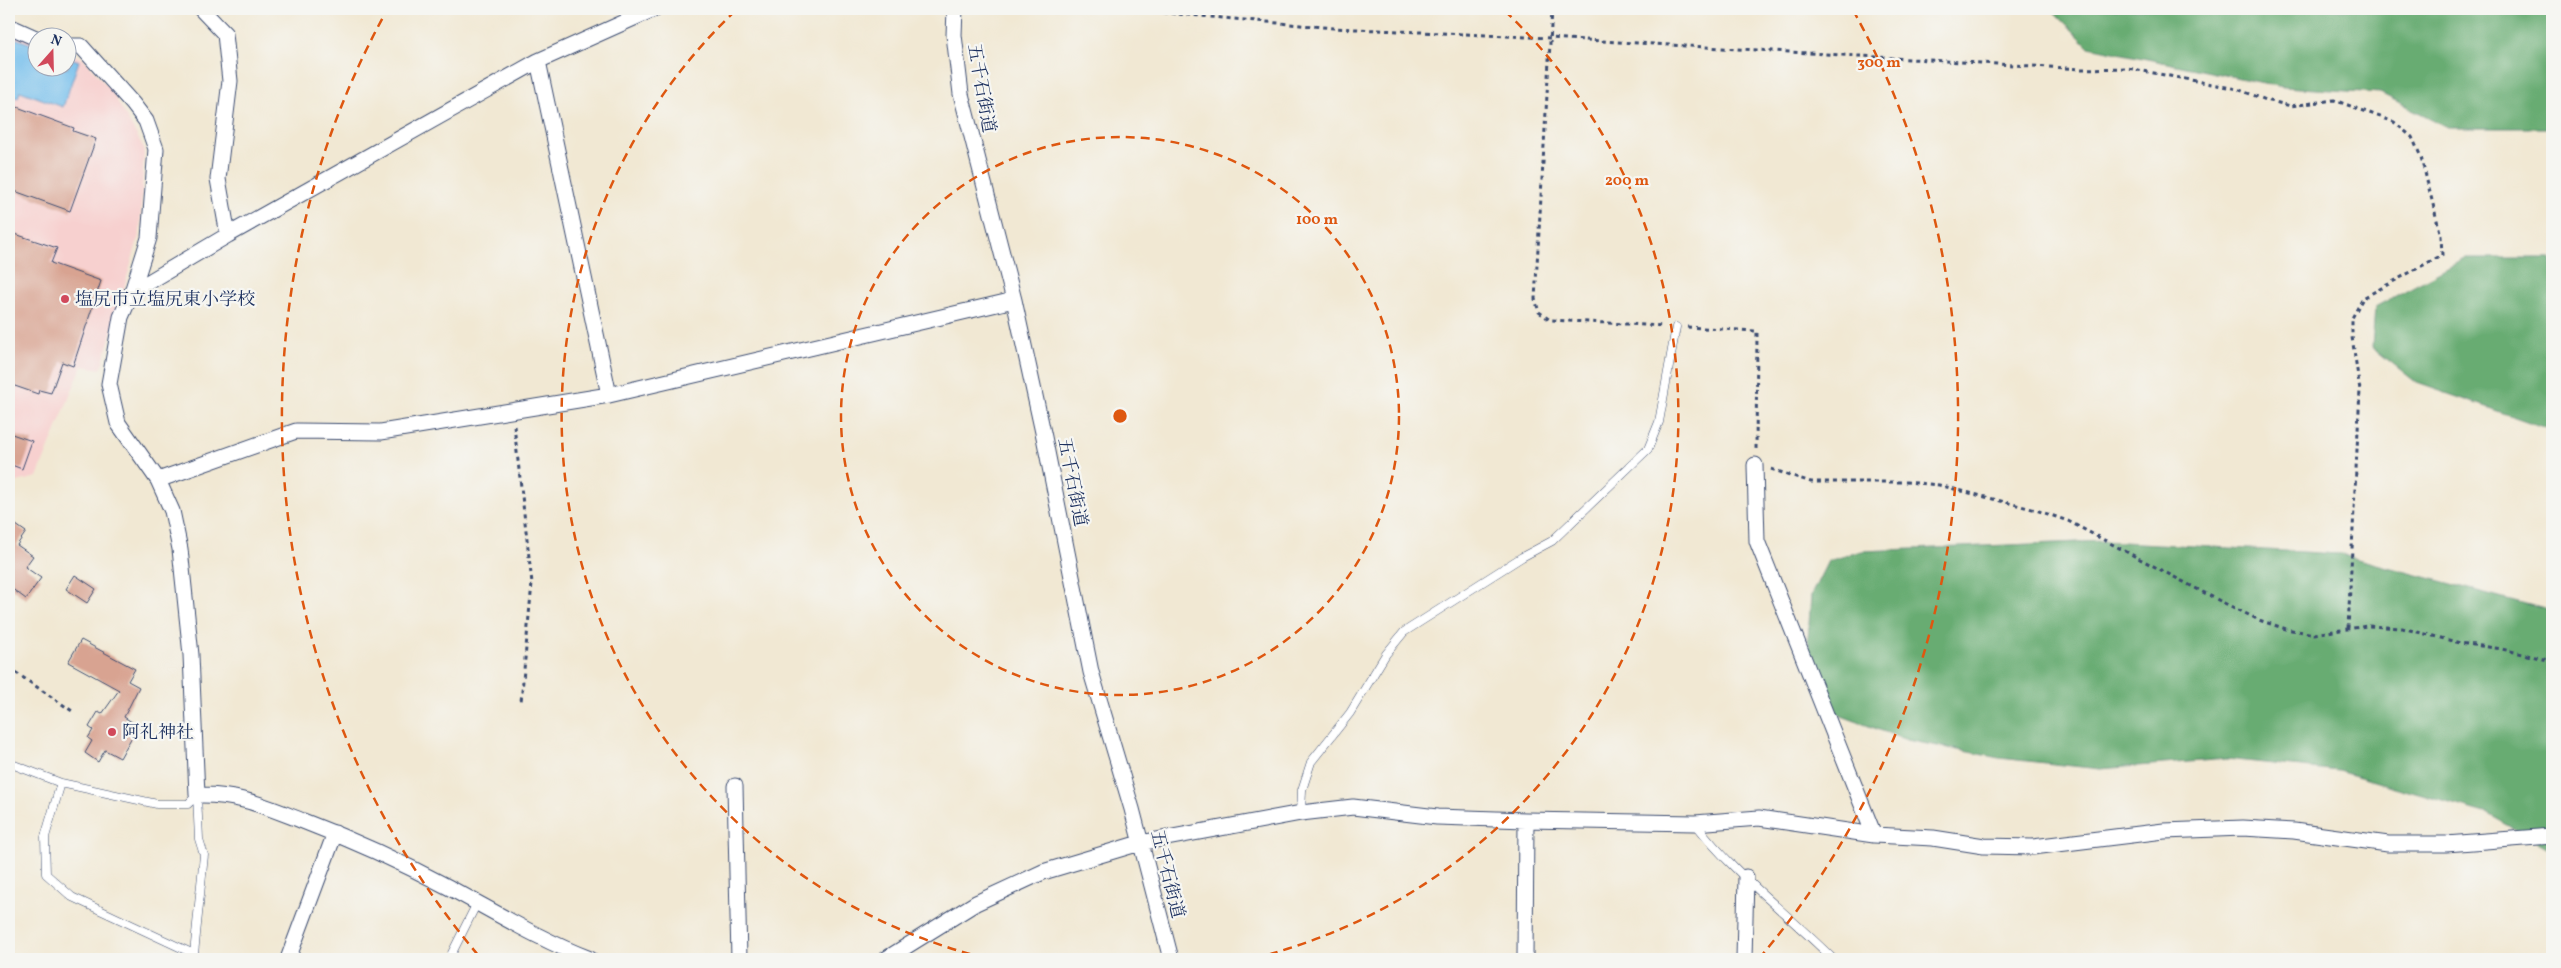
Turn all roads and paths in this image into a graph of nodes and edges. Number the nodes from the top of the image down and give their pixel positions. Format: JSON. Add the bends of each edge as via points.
{"nodes":[{"id":1,"x":201,"y":9,"type":"edge"},
{"id":2,"x":654,"y":9,"type":"edge"},
{"id":3,"x":955,"y":9,"type":"edge"},
{"id":4,"x":1123,"y":9,"type":"edge"},
{"id":5,"x":1552,"y":9,"type":"edge"},
{"id":6,"x":9,"y":26,"type":"edge"},
{"id":7,"x":28,"y":35,"type":"edge"},
{"id":8,"x":1550,"y":38,"type":"junction"},
{"id":9,"x":78,"y":46,"type":"edge"},
{"id":10,"x":538,"y":61,"type":"junction"},
{"id":11,"x":228,"y":234,"type":"junction"},
{"id":12,"x":132,"y":292,"type":"junction"},
{"id":13,"x":1014,"y":300,"type":"junction"},
{"id":14,"x":1676,"y":327,"type":"junction"},
{"id":15,"x":608,"y":395,"type":"junction"},
{"id":16,"x":512,"y":411,"type":"junction"},
{"id":17,"x":1755,"y":465,"type":"junction"},
{"id":18,"x":158,"y":480,"type":"junction"},
{"id":19,"x":2348,"y":628,"type":"junction"},
{"id":20,"x":2552,"y":661,"type":"edge"},
{"id":21,"x":9,"y":668,"type":"edge"},
{"id":22,"x":521,"y":702,"type":"dead end"},
{"id":23,"x":72,"y":711,"type":"dead end"},
{"id":24,"x":9,"y":763,"type":"edge"},
{"id":25,"x":61,"y":783,"type":"junction"},
{"id":26,"x":735,"y":786,"type":"dead end"},
{"id":27,"x":197,"y":796,"type":"junction"},
{"id":28,"x":1301,"y":814,"type":"junction"},
{"id":29,"x":1526,"y":820,"type":"junction"},
{"id":30,"x":1695,"y":823,"type":"junction"},
{"id":31,"x":335,"y":833,"type":"junction"},
{"id":32,"x":1874,"y":836,"type":"junction"},
{"id":33,"x":2552,"y":836,"type":"edge"},
{"id":34,"x":1140,"y":843,"type":"junction"},
{"id":35,"x":1746,"y":877,"type":"junction"},
{"id":36,"x":477,"y":903,"type":"junction"},
{"id":37,"x":194,"y":957,"type":"edge"},
{"id":38,"x":288,"y":959,"type":"edge"},
{"id":39,"x":449,"y":959,"type":"edge"},
{"id":40,"x":590,"y":959,"type":"edge"},
{"id":41,"x":739,"y":959,"type":"edge"},
{"id":42,"x":886,"y":959,"type":"edge"},
{"id":43,"x":1171,"y":959,"type":"edge"},
{"id":44,"x":1525,"y":959,"type":"edge"},
{"id":45,"x":1744,"y":959,"type":"edge"},
{"id":46,"x":1833,"y":959,"type":"edge"}],
"edges":[{"from":1,"to":11,"type":"street","via":[[225,34],[230,82],[218,179]]},
{"from":2,"to":10,"type":"street"},
{"from":3,"to":13,"type":"street","name":"五千石街道","via":[[954,35],[960,94]]},
{"from":4,"to":8,"type":"path","via":[[1334,28]]},
{"from":5,"to":8,"type":"path"},
{"from":6,"to":7,"type":"street"},
{"from":8,"to":14,"type":"path","via":[[1535,299],[1539,312],[1550,320]]},
{"from":8,"to":19,"type":"path","via":[[2083,69],[2128,68],[2237,89],[2291,106],[2334,100],[2394,122],[2412,137],[2421,157],[2441,236],[2442,255],[2362,298],[2352,318],[2360,390]]},
{"from":9,"to":12,"type":"street","via":[[146,121],[156,149],[149,238]]},
{"from":10,"to":11,"type":"street"},
{"from":10,"to":15,"type":"street"},
{"from":11,"to":12,"type":"street"},
{"from":12,"to":18,"type":"street","via":[[121,317],[110,384],[118,423]]},
{"from":13,"to":15,"type":"street"},
{"from":13,"to":34,"type":"street","name":"五千石街道","via":[[1091,672]]},
{"from":14,"to":17,"type":"path","via":[[1757,331]]},
{"from":14,"to":28,"type":"lane","via":[[1659,422],[1648,449],[1552,541],[1404,632],[1386,654],[1350,713],[1311,762],[1302,790]]},
{"from":15,"to":16,"type":"street"},
{"from":16,"to":18,"type":"street","via":[[381,432],[296,431]]},
{"from":16,"to":22,"type":"path","via":[[532,583]]},
{"from":17,"to":19,"type":"path","via":[[1811,482],[1939,485],[2036,510],[2068,521],[2259,620],[2314,634]]},
{"from":17,"to":32,"type":"street","via":[[1757,540]]},
{"from":18,"to":27,"type":"street","via":[[172,511],[180,549],[191,656]]},
{"from":19,"to":20,"type":"path","via":[[2402,628]]},
{"from":21,"to":23,"type":"path"},
{"from":24,"to":25,"type":"lane"},
{"from":25,"to":27,"type":"lane","via":[[157,804],[188,804]]},
{"from":25,"to":37,"type":"lane","via":[[46,837],[46,874],[72,897]]},
{"from":26,"to":41,"type":"street"},
{"from":27,"to":31,"type":"street","via":[[222,794],[241,798]]},
{"from":27,"to":37,"type":"lane","via":[[199,839],[204,854]]},
{"from":28,"to":29,"type":"street","via":[[1353,807],[1437,817]]},
{"from":28,"to":34,"type":"street"},
{"from":29,"to":30,"type":"street"},
{"from":29,"to":44,"type":"street"},
{"from":30,"to":32,"type":"street","via":[[1759,818]]},
{"from":30,"to":35,"type":"lane","via":[[1716,850]]},
{"from":31,"to":36,"type":"street"},
{"from":31,"to":38,"type":"street"},
{"from":32,"to":33,"type":"street","via":[[2033,847],[2164,831],[2243,828],[2294,831],[2388,844],[2446,844]]},
{"from":34,"to":42,"type":"street","via":[[1043,872],[976,903]]},
{"from":34,"to":43,"type":"street","name":"五千石街道"},
{"from":35,"to":45,"type":"street"},
{"from":35,"to":46,"type":"lane"},
{"from":36,"to":39,"type":"lane"},
{"from":36,"to":40,"type":"street","via":[[515,925]]}]}
